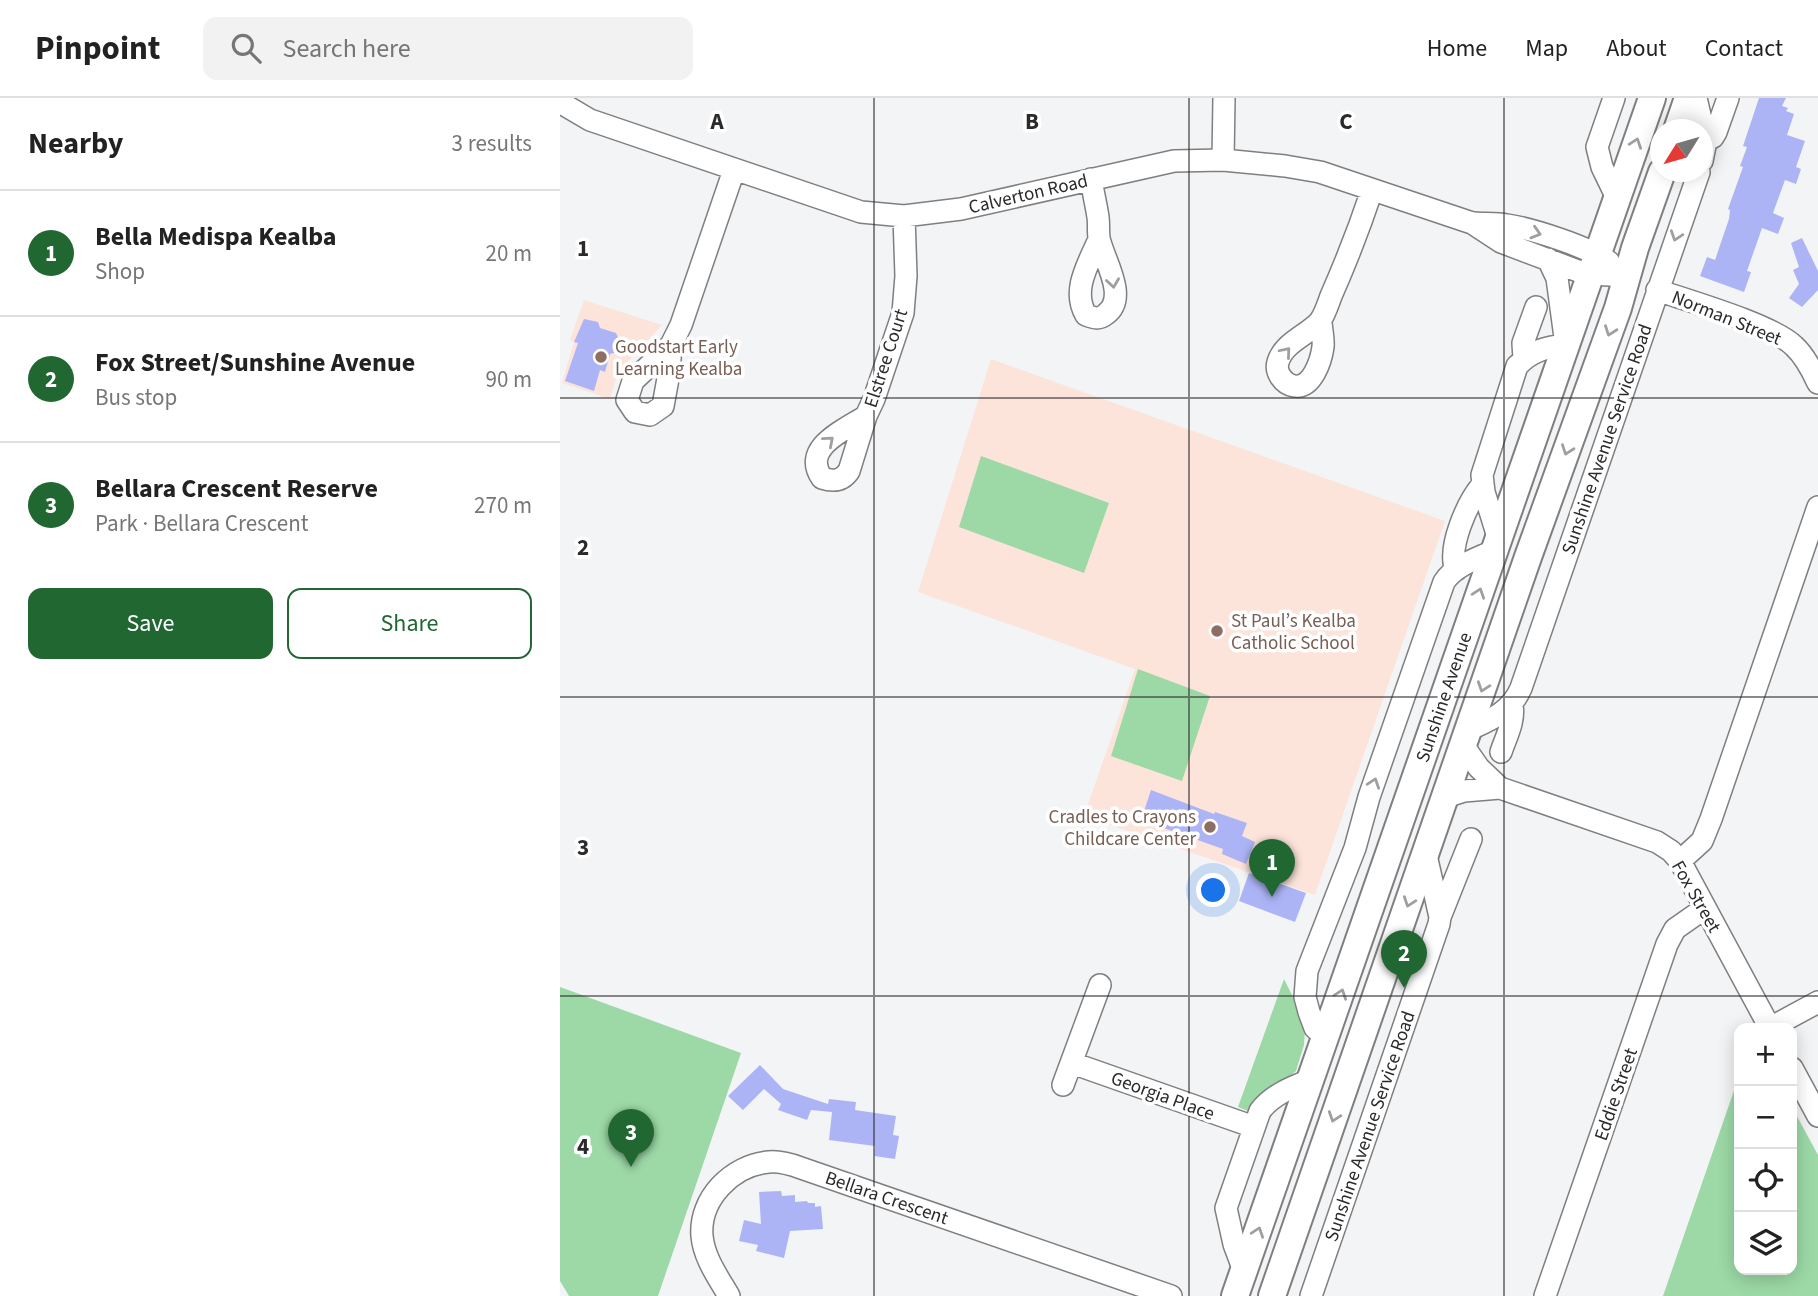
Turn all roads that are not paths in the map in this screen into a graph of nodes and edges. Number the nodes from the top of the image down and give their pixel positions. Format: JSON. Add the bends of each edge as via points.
{"nodes":[{"id":1,"x":1224,"y":98,"type":"edge"},
{"id":2,"x":1614,"y":98,"type":"edge"},
{"id":3,"x":1652,"y":98,"type":"edge"},
{"id":4,"x":1688,"y":98,"type":"edge"},
{"id":5,"x":1696,"y":98,"type":"edge"},
{"id":6,"x":1728,"y":98,"type":"edge"},
{"id":7,"x":560,"y":108,"type":"edge"},
{"id":8,"x":1681,"y":119,"type":"edge"},
{"id":9,"x":1699,"y":119,"type":"edge"},
{"id":10,"x":1713,"y":138,"type":"edge"},
{"id":11,"x":1223,"y":160,"type":"junction"},
{"id":12,"x":734,"y":170,"type":"junction"},
{"id":13,"x":1091,"y":179,"type":"junction"},
{"id":14,"x":1658,"y":182,"type":"edge"},
{"id":15,"x":1695,"y":182,"type":"edge"},
{"id":16,"x":1372,"y":190,"type":"junction"},
{"id":17,"x":1617,"y":198,"type":"junction"},
{"id":18,"x":904,"y":216,"type":"junction"},
{"id":19,"x":1472,"y":223,"type":"junction"},
{"id":20,"x":1099,"y":239,"type":"dead end"},
{"id":21,"x":1548,"y":260,"type":"junction"},
{"id":22,"x":1594,"y":264,"type":"junction"},
{"id":23,"x":1628,"y":276,"type":"junction"},
{"id":24,"x":1657,"y":290,"type":"junction"},
{"id":25,"x":1536,"y":307,"type":"dead end"},
{"id":26,"x":1321,"y":320,"type":"dead end"},
{"id":27,"x":671,"y":345,"type":"dead end"},
{"id":28,"x":1566,"y":345,"type":"junction"},
{"id":29,"x":1524,"y":359,"type":"junction"},
{"id":30,"x":1818,"y":383,"type":"edge"},
{"id":31,"x":866,"y":416,"type":"dead end"},
{"id":32,"x":1482,"y":485,"type":"junction"},
{"id":33,"x":1818,"y":508,"type":"edge"},
{"id":34,"x":1496,"y":544,"type":"junction"},
{"id":35,"x":1456,"y":570,"type":"junction"},
{"id":36,"x":1512,"y":705,"type":"junction"},
{"id":37,"x":1466,"y":738,"type":"junction"},
{"id":38,"x":1500,"y":752,"type":"dead end"},
{"id":39,"x":1500,"y":788,"type":"junction"},
{"id":40,"x":1445,"y":797,"type":"junction"},
{"id":41,"x":1471,"y":839,"type":"dead end"},
{"id":42,"x":1426,"y":855,"type":"junction"},
{"id":43,"x":1680,"y":862,"type":"junction"},
{"id":44,"x":1705,"y":908,"type":"junction"},
{"id":45,"x":1440,"y":916,"type":"junction"},
{"id":46,"x":1100,"y":985,"type":"dead end"},
{"id":47,"x":1818,"y":1002,"type":"edge"},
{"id":48,"x":1767,"y":1023,"type":"edge"},
{"id":49,"x":1779,"y":1023,"type":"edge"},
{"id":50,"x":1326,"y":1037,"type":"junction"},
{"id":51,"x":1360,"y":1041,"type":"junction"},
{"id":52,"x":1072,"y":1063,"type":"junction"},
{"id":53,"x":1797,"y":1077,"type":"edge"},
{"id":54,"x":1311,"y":1080,"type":"junction"},
{"id":55,"x":1063,"y":1086,"type":"dead end"},
{"id":56,"x":1818,"y":1116,"type":"edge"},
{"id":57,"x":1254,"y":1128,"type":"junction"},
{"id":58,"x":1244,"y":1271,"type":"junction"},
{"id":59,"x":729,"y":1296,"type":"edge"},
{"id":60,"x":1171,"y":1296,"type":"edge"},
{"id":61,"x":1235,"y":1296,"type":"edge"},
{"id":62,"x":1272,"y":1296,"type":"edge"},
{"id":63,"x":1311,"y":1296,"type":"edge"},
{"id":64,"x":1545,"y":1296,"type":"edge"}],
"edges":[{"from":1,"to":11,"type":"street"},
{"from":2,"to":17,"type":"street","via":[[1597,147]]},
{"from":17,"to":3,"type":"main road","name":"Sunshine Avenue","one_way":true},
{"from":4,"to":8,"type":"main road"},
{"from":5,"to":9,"type":"street"},
{"from":6,"to":10,"type":"street"},
{"from":7,"to":12,"type":"street","name":"Calverton Road"},
{"from":11,"to":13,"type":"street","name":"Calverton Road","via":[[1174,161]]},
{"from":11,"to":16,"type":"street","name":"Calverton Road","via":[[1320,172]]},
{"from":12,"to":18,"type":"street","name":"Calverton Road","via":[[861,212]]},
{"from":12,"to":27,"type":"street"},
{"from":13,"to":18,"type":"street","name":"Calverton Road","via":[[961,209]]},
{"from":13,"to":20,"type":"street"},
{"from":14,"to":23,"type":"main road","name":"Sunshine Avenue"},
{"from":15,"to":24,"type":"street","name":"Sunshine Avenue Service Road","one_way":true},
{"from":16,"to":19,"type":"street","name":"Calverton Road"},
{"from":16,"to":26,"type":"street"},
{"from":17,"to":22,"type":"main road","name":"Sunshine Avenue"},
{"from":18,"to":31,"type":"street","name":"Elstree Court","via":[[903,313]]},
{"from":19,"to":21,"type":"street","name":"Calverton Road","via":[[1502,242]]},
{"from":19,"to":22,"type":"street","name":"Calverton Road","one_way":true,"via":[[1505,224]]},
{"from":21,"to":22,"type":"street","name":"Calverton Road"},
{"from":21,"to":28,"type":"street","via":[[1557,278]]},
{"from":22,"to":23,"type":"street","name":"Calverton Road"},
{"from":22,"to":28,"type":"main road","name":"Sunshine Avenue"},
{"from":23,"to":37,"type":"main road","name":"Sunshine Avenue","one_way":true},
{"from":24,"to":30,"type":"street","name":"Norman Street","via":[[1784,339],[1802,355]]},
{"from":24,"to":36,"type":"street","name":"Sunshine Avenue Service Road"},
{"from":25,"to":29,"type":"street","via":[[1523,343]]},
{"from":28,"to":29,"type":"street","via":[[1547,347]]},
{"from":28,"to":34,"type":"main road","name":"Sunshine Avenue"},
{"from":29,"to":32,"type":"street","via":[[1517,366],[1483,466]]},
{"from":32,"to":34,"type":"street"},
{"from":32,"to":35,"type":"street","via":[[1471,500],[1456,540],[1452,556]]},
{"from":33,"to":43,"type":"street","via":[[1711,819],[1702,841]]},
{"from":34,"to":35,"type":"street"},
{"from":50,"to":34,"type":"main road","name":"Sunshine Avenue","one_way":true},
{"from":50,"to":35,"type":"street","one_way":true,"via":[[1315,1028],[1308,1012],[1307,971],[1355,848],[1444,582]]},
{"from":36,"to":37,"type":"street"},
{"from":36,"to":38,"type":"street","name":"Sunshine Avenue Service Road"},
{"from":37,"to":39,"type":"street","name":"Fox Street","via":[[1479,768]]},
{"from":37,"to":40,"type":"main road","name":"Sunshine Avenue"},
{"from":39,"to":40,"type":"street","name":"Fox Street"},
{"from":39,"to":43,"type":"street","name":"Fox Street","via":[[1657,842]]},
{"from":40,"to":42,"type":"main road","name":"Sunshine Avenue"},
{"from":41,"to":45,"type":"street","name":"Sunshine Avenue Service Road"},
{"from":42,"to":45,"type":"street"},
{"from":42,"to":51,"type":"main road","name":"Sunshine Avenue","one_way":true},
{"from":43,"to":44,"type":"street","name":"Fox Street"},
{"from":44,"to":48,"type":"street","name":"Fox Street"},
{"from":44,"to":64,"type":"street","name":"Eddie Street","via":[[1675,929],[1667,944]]},
{"from":45,"to":63,"type":"street","name":"Sunshine Avenue Service Road"},
{"from":46,"to":52,"type":"street"},
{"from":47,"to":49,"type":"street"},
{"from":50,"to":51,"type":"main road"},
{"from":50,"to":54,"type":"main road","name":"Sunshine Avenue"},
{"from":51,"to":62,"type":"main road","name":"Sunshine Avenue","one_way":true},
{"from":52,"to":55,"type":"street"},
{"from":52,"to":57,"type":"street","name":"Georgia Place"},
{"from":53,"to":56,"type":"street"},
{"from":54,"to":57,"type":"street","via":[[1265,1104]]},
{"from":58,"to":54,"type":"main road","name":"Sunshine Avenue","one_way":true},
{"from":57,"to":58,"type":"street","via":[[1226,1208]]},
{"from":58,"to":61,"type":"main road","name":"Sunshine Avenue"},
{"from":59,"to":60,"type":"street","name":"Bellara Crescent","via":[[708,1260],[702,1222],[725,1181],[743,1169],[767,1162],[801,1168]]}]}
